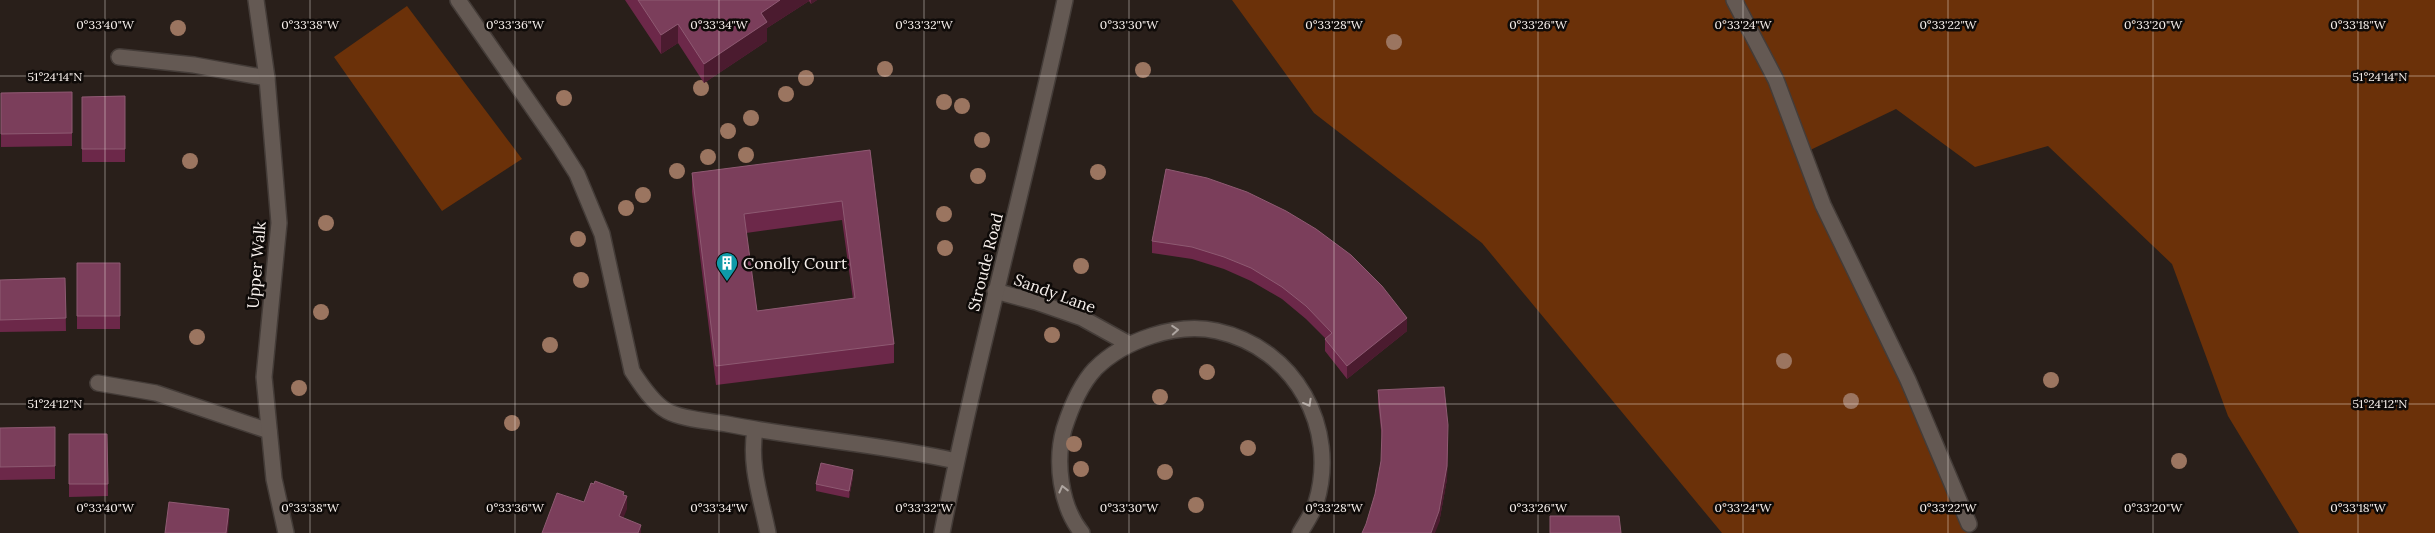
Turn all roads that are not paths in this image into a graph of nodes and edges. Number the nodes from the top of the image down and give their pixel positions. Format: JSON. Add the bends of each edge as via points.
{"nodes":[{"id":1,"x":256,"y":0,"type":"edge"},
{"id":2,"x":458,"y":0,"type":"edge"},
{"id":3,"x":1065,"y":0,"type":"edge"},
{"id":4,"x":1734,"y":0,"type":"edge"},
{"id":5,"x":120,"y":57,"type":"dead end"},
{"id":6,"x":266,"y":78,"type":"junction"},
{"id":7,"x":995,"y":291,"type":"junction"},
{"id":8,"x":1129,"y":344,"type":"junction"},
{"id":9,"x":98,"y":382,"type":"dead end"},
{"id":10,"x":755,"y":430,"type":"junction"},
{"id":11,"x":269,"y":431,"type":"junction"},
{"id":12,"x":956,"y":461,"type":"junction"},
{"id":13,"x":1969,"y":524,"type":"dead end"},
{"id":14,"x":286,"y":533,"type":"edge"},
{"id":15,"x":768,"y":533,"type":"edge"},
{"id":16,"x":942,"y":533,"type":"edge"},
{"id":17,"x":1082,"y":533,"type":"edge"},
{"id":18,"x":1300,"y":533,"type":"edge"}],
"edges":[{"from":1,"to":6,"type":"street","name":"Upper Walk"},
{"from":2,"to":10,"type":"street","via":[[558,144],[579,180],[602,234],[632,371],[645,390],[668,411]]},
{"from":3,"to":7,"type":"street","name":"Stroude Road","via":[[1043,103]]},
{"from":4,"to":13,"type":"street","via":[[1776,80],[1823,204],[1908,380]]},
{"from":5,"to":6,"type":"street","via":[[194,65]]},
{"from":6,"to":11,"type":"street","name":"Upper Walk","via":[[279,223],[264,377]]},
{"from":7,"to":8,"type":"street","name":"Sandy Lane","via":[[1082,318]]},
{"from":7,"to":12,"type":"street","name":"Stroude Road"},
{"from":17,"to":8,"type":"street","one_way":true,"via":[[1076,526],[1062,486],[1060,444],[1072,404],[1090,376]]},
{"from":8,"to":18,"type":"street","one_way":true,"via":[[1171,330],[1217,331],[1259,347],[1293,376],[1315,416],[1323,460],[1316,504]]},
{"from":9,"to":11,"type":"street","via":[[156,392]]},
{"from":10,"to":12,"type":"street","via":[[917,452]]},
{"from":10,"to":15,"type":"street","via":[[752,449],[754,470]]},
{"from":11,"to":14,"type":"street","name":"Upper Walk","via":[[274,479]]},
{"from":12,"to":16,"type":"street","name":"Stroude Road"}]}
